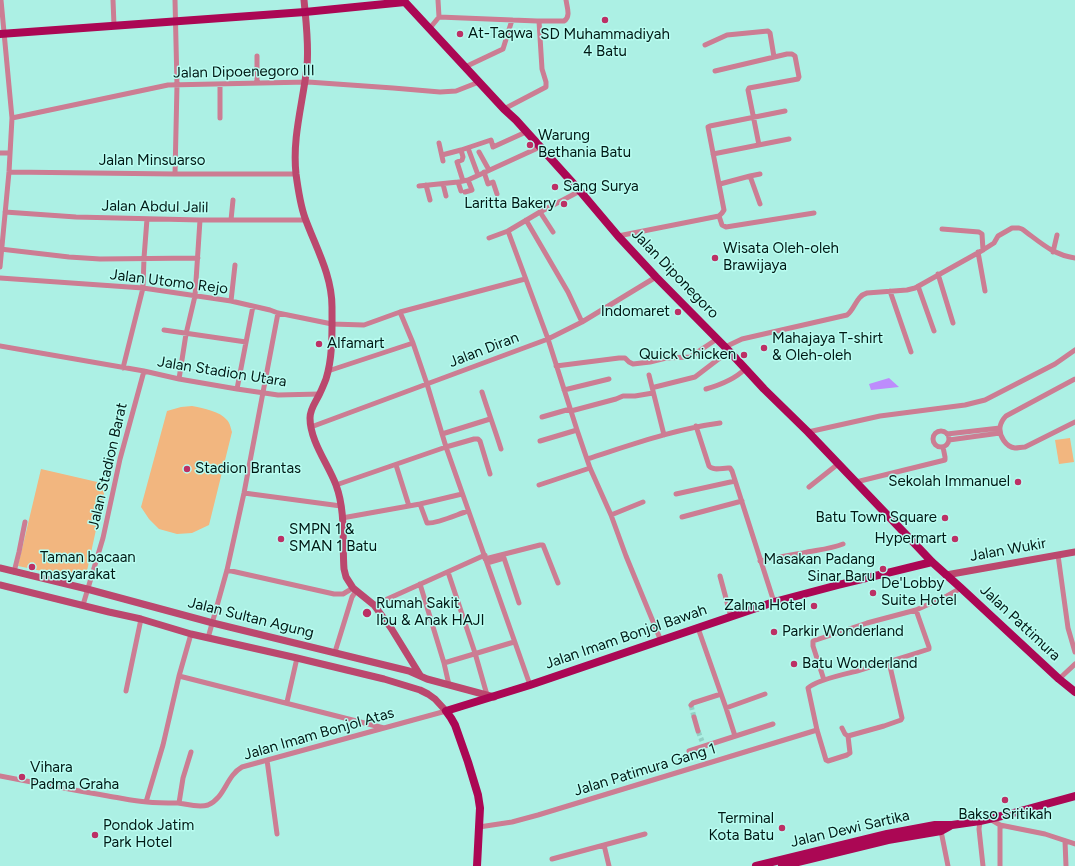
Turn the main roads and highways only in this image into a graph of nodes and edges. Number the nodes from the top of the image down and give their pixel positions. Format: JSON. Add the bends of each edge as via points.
{"nodes":[{"id":1,"x":304,"y":0,"type":"edge"},
{"id":2,"x":404,"y":1,"type":"edge"},
{"id":3,"x":382,"y":2,"type":"edge"},
{"id":4,"x":305,"y":12,"type":"junction"},
{"id":5,"x":2,"y":33,"type":"edge"},
{"id":6,"x":1075,"y":552,"type":"edge"},
{"id":7,"x":932,"y":562,"type":"junction"},
{"id":8,"x":0,"y":568,"type":"edge"},
{"id":9,"x":946,"y":575,"type":"junction"},
{"id":10,"x":0,"y":585,"type":"edge"},
{"id":11,"x":351,"y":656,"type":"junction"},
{"id":12,"x":348,"y":670,"type":"junction"},
{"id":13,"x":420,"y":675,"type":"junction"},
{"id":14,"x":470,"y":690,"type":"junction"},
{"id":15,"x":1075,"y":692,"type":"edge"},
{"id":16,"x":490,"y":696,"type":"junction"},
{"id":17,"x":468,"y":704,"type":"junction"},
{"id":18,"x":446,"y":711,"type":"junction"},
{"id":19,"x":1075,"y":796,"type":"edge"},
{"id":20,"x":952,"y":825,"type":"junction"},
{"id":21,"x":888,"y":837,"type":"junction"},
{"id":22,"x":477,"y":866,"type":"edge"},
{"id":23,"x":756,"y":866,"type":"edge"},
{"id":24,"x":782,"y":866,"type":"edge"}],
"edges":[{"from":1,"to":4,"type":"main road"},
{"from":2,"to":3,"type":"main road"},
{"from":2,"to":7,"type":"main road","name":"Jalan Diponegoro","via":[[656,277]]},
{"from":3,"to":4,"type":"main road"},
{"from":4,"to":5,"type":"main road"},
{"from":4,"to":13,"type":"main road","via":[[308,46],[296,136],[296,174],[306,220],[330,282],[332,299],[328,371],[313,406],[311,427],[336,486],[341,506],[346,576],[354,590],[374,605]]},
{"from":6,"to":9,"type":"main road","name":"Jalan Wukir"},
{"from":7,"to":9,"type":"main road","name":"Jalan Pattimura"},
{"from":7,"to":16,"type":"main road","name":"Jalan Imam Bonjol Bawah","via":[[774,602],[530,685]]},
{"from":8,"to":11,"type":"main road","name":"Jalan Sultan Agung"},
{"from":9,"to":15,"type":"main road","name":"Jalan Pattimura"},
{"from":10,"to":12,"type":"main road","name":"Jalan Sultan Agung","via":[[141,619],[191,634]]},
{"from":11,"to":12,"type":"main road","via":[[346,660]]},
{"from":11,"to":13,"type":"main road","name":"Jalan Sultan Agung"},
{"from":12,"to":18,"type":"main road","name":"Jalan Sultan Agung","via":[[420,690],[435,699]]},
{"from":13,"to":14,"type":"main road","name":"Jalan Sultan Agung","via":[[426,679]]},
{"from":14,"to":16,"type":"main road","name":"Jalan Sultan Agung"},
{"from":14,"to":17,"type":"main road","via":[[474,697]]},
{"from":16,"to":17,"type":"main road","name":"Jalan Imam Bonjol Bawah"},
{"from":17,"to":18,"type":"main road","name":"Jalan Imam Bonjol Bawah"},
{"from":18,"to":22,"type":"main road","via":[[468,762],[478,795],[480,808]]},
{"from":19,"to":20,"type":"main road","name":"Jalan Dewi Sartika","via":[[980,821]]},
{"from":20,"to":21,"type":"main road","name":"Jalan Dewi Sartika","via":[[935,826]]},
{"from":20,"to":21,"type":"main road","name":"Jalan Dewi Sartika","via":[[941,831]]},
{"from":21,"to":23,"type":"main road","name":"Jalan Dewi Sartika"},
{"from":21,"to":24,"type":"main road","name":"Jalan Dewi Sartika"}]}
